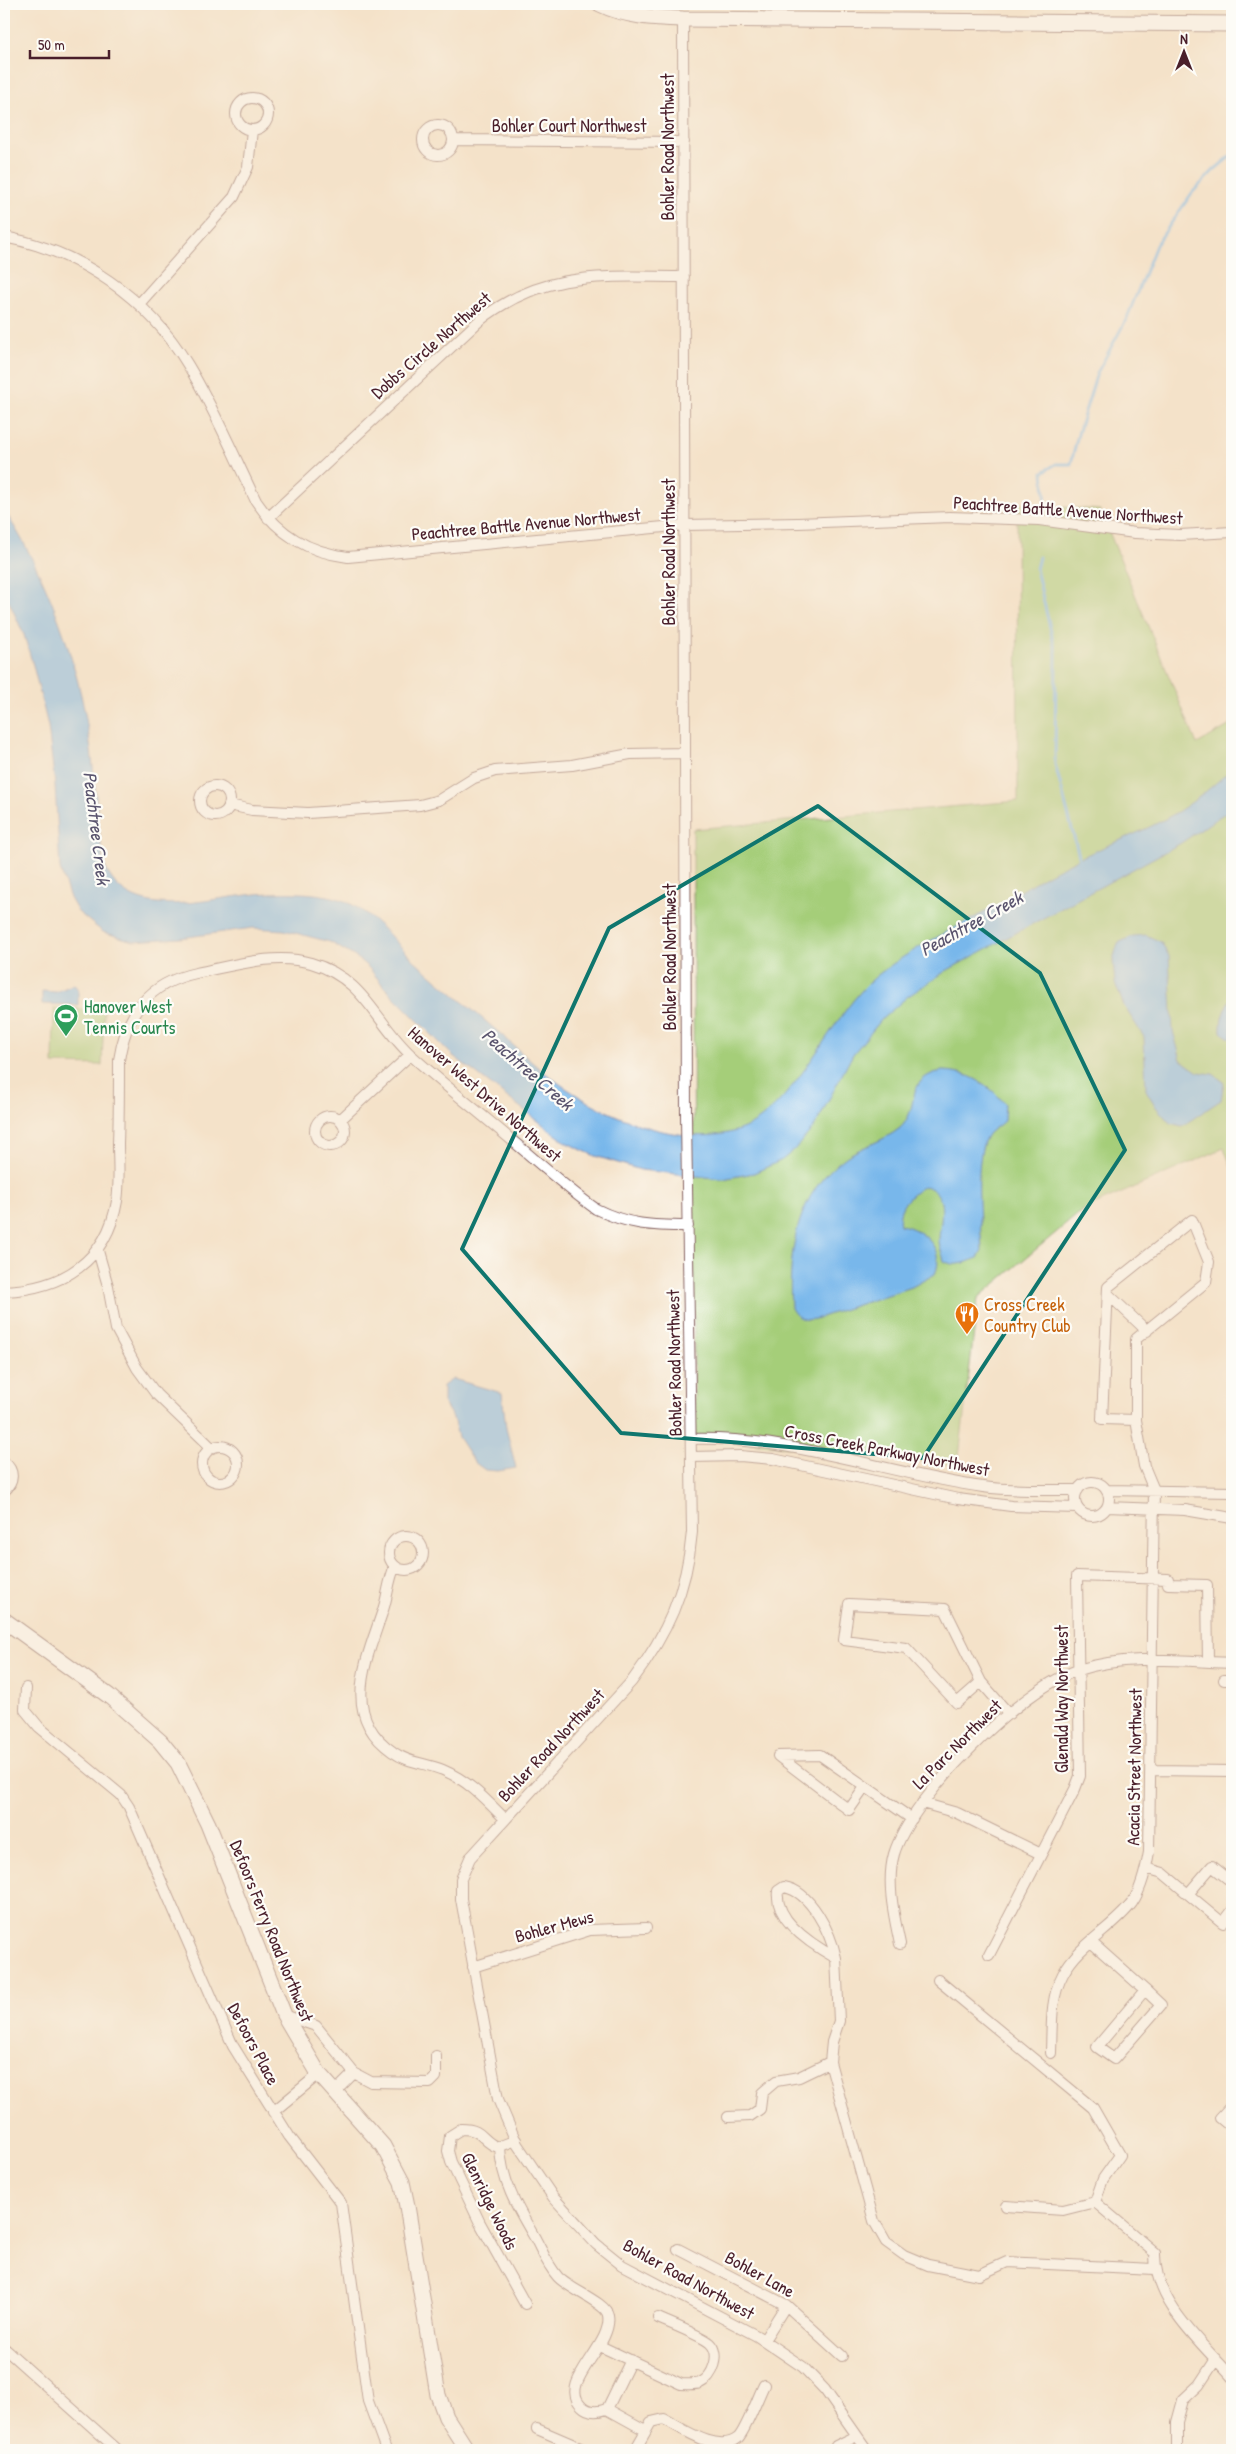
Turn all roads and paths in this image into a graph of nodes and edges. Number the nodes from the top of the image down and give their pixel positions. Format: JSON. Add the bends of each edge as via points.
{"nodes":[{"id":1,"x":600,"y":4,"type":"edge"},
{"id":2,"x":683,"y":19,"type":"junction"},
{"id":3,"x":1232,"y":24,"type":"edge"},
{"id":4,"x":252,"y":130,"type":"dead end"},
{"id":5,"x":454,"y":140,"type":"dead end"},
{"id":6,"x":684,"y":142,"type":"junction"},
{"id":7,"x":4,"y":237,"type":"edge"},
{"id":8,"x":684,"y":277,"type":"junction"},
{"id":9,"x":138,"y":304,"type":"junction"},
{"id":10,"x":268,"y":518,"type":"junction"},
{"id":11,"x":684,"y":525,"type":"junction"},
{"id":12,"x":1232,"y":532,"type":"edge"},
{"id":13,"x":685,"y":753,"type":"junction"},
{"id":14,"x":229,"y":805,"type":"dead end"},
{"id":15,"x":410,"y":1055,"type":"junction"},
{"id":16,"x":340,"y":1120,"type":"dead end"},
{"id":17,"x":688,"y":1226,"type":"junction"},
{"id":18,"x":98,"y":1251,"type":"junction"},
{"id":19,"x":4,"y":1291,"type":"edge"},
{"id":20,"x":1108,"y":1294,"type":"junction"},
{"id":21,"x":1146,"y":1331,"type":"junction"},
{"id":22,"x":1136,"y":1420,"type":"junction"},
{"id":23,"x":691,"y":1439,"type":"junction"},
{"id":24,"x":212,"y":1448,"type":"dead end"},
{"id":25,"x":691,"y":1457,"type":"junction"},
{"id":26,"x":4,"y":1462,"type":"edge"},
{"id":27,"x":1078,"y":1490,"type":"junction"},
{"id":28,"x":1106,"y":1490,"type":"junction"},
{"id":29,"x":1154,"y":1490,"type":"junction"},
{"id":30,"x":4,"y":1491,"type":"edge"},
{"id":31,"x":1232,"y":1492,"type":"edge"},
{"id":32,"x":1077,"y":1508,"type":"junction"},
{"id":33,"x":1107,"y":1508,"type":"junction"},
{"id":34,"x":1154,"y":1509,"type":"junction"},
{"id":35,"x":1232,"y":1518,"type":"edge"},
{"id":36,"x":395,"y":1566,"type":"dead end"},
{"id":37,"x":1153,"y":1578,"type":"junction"},
{"id":38,"x":4,"y":1620,"type":"edge"},
{"id":39,"x":1152,"y":1660,"type":"junction"},
{"id":40,"x":1208,"y":1662,"type":"junction"},
{"id":41,"x":1232,"y":1663,"type":"edge"},
{"id":42,"x":1078,"y":1670,"type":"junction"},
{"id":43,"x":981,"y":1682,"type":"junction"},
{"id":44,"x":26,"y":1688,"type":"dead end"},
{"id":45,"x":1009,"y":1714,"type":"junction"},
{"id":46,"x":1152,"y":1770,"type":"junction"},
{"id":47,"x":1232,"y":1771,"type":"edge"},
{"id":48,"x":865,"y":1786,"type":"junction"},
{"id":49,"x":922,"y":1803,"type":"junction"},
{"id":50,"x":505,"y":1819,"type":"junction"},
{"id":51,"x":912,"y":1819,"type":"junction"},
{"id":52,"x":1041,"y":1854,"type":"junction"},
{"id":53,"x":1146,"y":1868,"type":"junction"},
{"id":54,"x":1232,"y":1882,"type":"edge"},
{"id":55,"x":1188,"y":1894,"type":"junction"},
{"id":56,"x":1232,"y":1911,"type":"edge"},
{"id":57,"x":646,"y":1928,"type":"dead end"},
{"id":58,"x":1091,"y":1942,"type":"junction"},
{"id":59,"x":900,"y":1944,"type":"dead end"},
{"id":60,"x":988,"y":1955,"type":"dead end"},
{"id":61,"x":836,"y":1958,"type":"junction"},
{"id":62,"x":473,"y":1967,"type":"junction"},
{"id":63,"x":938,"y":1980,"type":"dead end"},
{"id":64,"x":1145,"y":1990,"type":"junction"},
{"id":65,"x":284,"y":2015,"type":"junction"},
{"id":66,"x":1051,"y":2053,"type":"dead end"},
{"id":67,"x":436,"y":2056,"type":"dead end"},
{"id":68,"x":830,"y":2062,"type":"junction"},
{"id":69,"x":354,"y":2073,"type":"junction"},
{"id":70,"x":319,"y":2074,"type":"junction"},
{"id":71,"x":334,"y":2093,"type":"junction"},
{"id":72,"x":1232,"y":2105,"type":"edge"},
{"id":73,"x":273,"y":2112,"type":"junction"},
{"id":74,"x":728,"y":2117,"type":"dead end"},
{"id":75,"x":1232,"y":2128,"type":"edge"},
{"id":76,"x":516,"y":2140,"type":"junction"},
{"id":77,"x":500,"y":2147,"type":"junction"},
{"id":78,"x":1095,"y":2202,"type":"junction"},
{"id":79,"x":1006,"y":2206,"type":"dead end"},
{"id":80,"x":678,"y":2249,"type":"dead end"},
{"id":81,"x":1154,"y":2269,"type":"junction"},
{"id":82,"x":525,"y":2304,"type":"dead end"},
{"id":83,"x":786,"y":2305,"type":"junction"},
{"id":84,"x":658,"y":2318,"type":"dead end"},
{"id":85,"x":764,"y":2340,"type":"junction"},
{"id":86,"x":600,"y":2346,"type":"junction"},
{"id":87,"x":4,"y":2348,"type":"edge"},
{"id":88,"x":842,"y":2356,"type":"dead end"},
{"id":89,"x":1216,"y":2359,"type":"junction"},
{"id":90,"x":631,"y":2360,"type":"junction"},
{"id":91,"x":1232,"y":2377,"type":"edge"},
{"id":92,"x":764,"y":2385,"type":"dead end"},
{"id":93,"x":606,"y":2410,"type":"junction"},
{"id":94,"x":537,"y":2430,"type":"dead end"},
{"id":95,"x":645,"y":2430,"type":"junction"},
{"id":96,"x":857,"y":2436,"type":"junction"},
{"id":97,"x":118,"y":2450,"type":"edge"},
{"id":98,"x":386,"y":2450,"type":"edge"},
{"id":99,"x":467,"y":2450,"type":"edge"},
{"id":100,"x":586,"y":2450,"type":"edge"},
{"id":101,"x":635,"y":2450,"type":"edge"},
{"id":102,"x":832,"y":2450,"type":"edge"},
{"id":103,"x":867,"y":2450,"type":"edge"},
{"id":104,"x":1177,"y":2450,"type":"edge"}],
"edges":[{"from":1,"to":2,"type":"street","via":[[650,18]]},
{"from":2,"to":3,"type":"street"},
{"from":2,"to":6,"type":"street","name":"Bohler Road Northwest"},
{"from":4,"to":9,"type":"street","via":[[248,167],[234,197]]},
{"from":5,"to":6,"type":"street","name":"Bohler Court Northwest"},
{"from":6,"to":8,"type":"street","name":"Bohler Road Northwest"},
{"from":7,"to":9,"type":"street","name":"Peachtree Battle Avenue Northwest","via":[[43,246],[69,257],[94,270]]},
{"from":8,"to":10,"type":"street","name":"Dobbs Circle Northwest","via":[[570,279],[539,286],[507,300],[479,321]]},
{"from":8,"to":11,"type":"street","name":"Bohler Road Northwest"},
{"from":9,"to":10,"type":"street","name":"Peachtree Battle Avenue Northwest","via":[[165,332],[188,364],[256,501]]},
{"from":10,"to":11,"type":"street","name":"Peachtree Battle Avenue Northwest","via":[[301,544],[326,554],[348,557]]},
{"from":11,"to":12,"type":"street","name":"Peachtree Battle Avenue Northwest","via":[[985,517],[1039,520],[1135,533]]},
{"from":11,"to":13,"type":"street","name":"Bohler Road Northwest"},
{"from":13,"to":14,"type":"street","via":[[630,754],[572,765],[495,772],[474,778],[439,800],[420,806],[308,813],[252,810]]},
{"from":13,"to":17,"type":"street","name":"Bohler Road Northwest"},
{"from":15,"to":16,"type":"street"},
{"from":15,"to":17,"type":"street","name":"Hanover West Drive Northwest","via":[[596,1209],[634,1224]]},
{"from":15,"to":18,"type":"street","name":"Hanover West Drive Northwest","via":[[356,988],[334,972],[310,962],[287,958],[263,960],[186,975],[162,986],[137,1008],[122,1038],[118,1198]]},
{"from":17,"to":23,"type":"street","name":"Bohler Road Northwest"},
{"from":18,"to":19,"type":"street","name":"Hanover West Drive Northwest","via":[[64,1278],[27,1290]]},
{"from":18,"to":24,"type":"street","via":[[116,1329],[137,1368],[156,1394]]},
{"from":20,"to":21,"type":"street"},
{"from":20,"to":21,"type":"street","via":[[1108,1287],[1192,1220],[1209,1262],[1206,1282]]},
{"from":20,"to":22,"type":"street","via":[[1102,1419]]},
{"from":21,"to":22,"type":"street","via":[[1136,1339]]},
{"from":22,"to":29,"type":"street","via":[[1144,1466]]},
{"from":23,"to":25,"type":"street","name":"Bohler Road Northwest"},
{"from":23,"to":27,"type":"street","name":"Cross Creek Parkway Northwest","via":[[722,1438],[781,1444],[984,1487]]},
{"from":25,"to":32,"type":"street","name":"Cross Creek Parkway Northwest","via":[[773,1459],[958,1499],[1011,1506]]},
{"from":25,"to":50,"type":"street","name":"Bohler Road Northwest","via":[[690,1561],[663,1636],[632,1681]]},
{"from":26,"to":30,"type":"street","via":[[12,1477],[11,1484]]},
{"from":27,"to":28,"type":"street","via":[[1092,1482]]},
{"from":27,"to":32,"type":"street"},
{"from":28,"to":29,"type":"street"},
{"from":28,"to":33,"type":"street","via":[[1109,1498]]},
{"from":29,"to":31,"type":"street"},
{"from":29,"to":34,"type":"street","name":"Acacia Street Northwest"},
{"from":32,"to":33,"type":"street","via":[[1092,1517]]},
{"from":33,"to":34,"type":"street"},
{"from":34,"to":35,"type":"street","via":[[1192,1510]]},
{"from":34,"to":37,"type":"street","name":"Acacia Street Northwest"},
{"from":36,"to":50,"type":"street","via":[[362,1676],[361,1699],[367,1720],[392,1752],[461,1779]]},
{"from":37,"to":39,"type":"street","name":"Acacia Street Northwest"},
{"from":37,"to":40,"type":"street","via":[[1168,1579],[1168,1584],[1207,1585]]},
{"from":37,"to":42,"type":"street","name":"Glenald Way Northwest","via":[[1077,1576]]},
{"from":38,"to":65,"type":"street","name":"Defoors Ferry Road Northwest","via":[[123,1707],[178,1762],[208,1824]]},
{"from":39,"to":40,"type":"street","name":"La Parc Northwest"},
{"from":39,"to":42,"type":"street","name":"La Parc Northwest"},
{"from":39,"to":46,"type":"street","name":"Acacia Street Northwest"},
{"from":40,"to":41,"type":"street","name":"La Parc Northwest"},
{"from":42,"to":45,"type":"street","name":"La Parc Northwest","via":[[1041,1688]]},
{"from":42,"to":52,"type":"street","name":"Glenald Way Northwest","via":[[1080,1776]]},
{"from":43,"to":43,"type":"street","via":[[946,1609],[849,1604],[844,1640],[906,1648],[957,1703]]},
{"from":43,"to":45,"type":"street"},
{"from":44,"to":73,"type":"street","name":"Defoors Place","via":[[25,1710],[40,1728],[121,1795],[129,1807],[233,2046]]},
{"from":45,"to":49,"type":"street","name":"La Parc Northwest","via":[[946,1773]]},
{"from":46,"to":47,"type":"street"},
{"from":46,"to":53,"type":"street","name":"Acacia Street Northwest","via":[[1151,1836]]},
{"from":48,"to":48,"type":"street","via":[[820,1755],[778,1756],[849,1810]]},
{"from":48,"to":51,"type":"street"},
{"from":49,"to":51,"type":"street","name":"La Parc Northwest"},
{"from":49,"to":52,"type":"street","via":[[957,1813]]},
{"from":50,"to":62,"type":"street","name":"Bohler Road Northwest","via":[[470,1858],[461,1879],[460,1899]]},
{"from":51,"to":59,"type":"street","name":"La Parc Northwest","via":[[897,1845],[892,1867],[893,1907]]},
{"from":52,"to":60,"type":"street","name":"Glenald Way Northwest"},
{"from":53,"to":55,"type":"street","via":[[1163,1873]]},
{"from":53,"to":58,"type":"street","name":"Acacia Street Northwest","via":[[1131,1903]]},
{"from":54,"to":55,"type":"street","via":[[1212,1866]]},
{"from":55,"to":56,"type":"street","via":[[1223,1923]]},
{"from":57,"to":62,"type":"street","name":"Bohler Mews","via":[[590,1930]]},
{"from":58,"to":64,"type":"street"},
{"from":58,"to":66,"type":"street","name":"Acacia Street Northwest","via":[[1070,1963],[1058,1986],[1053,2008]]},
{"from":61,"to":61,"type":"street","via":[[797,1932],[783,1912],[777,1898],[778,1891],[784,1887],[793,1888],[805,1899],[828,1932]]},
{"from":61,"to":68,"type":"street","via":[[838,2021]]},
{"from":62,"to":76,"type":"street","name":"Bohler Road Northwest","via":[[496,2091]]},
{"from":63,"to":78,"type":"street","via":[[1093,2108],[1120,2155],[1103,2179]]},
{"from":64,"to":64,"type":"street","via":[[1161,2005],[1114,2059],[1097,2047]]},
{"from":65,"to":69,"type":"street","via":[[316,2026]]},
{"from":65,"to":70,"type":"street","name":"Defoors Ferry Road Northwest"},
{"from":67,"to":69,"type":"street","via":[[436,2077],[430,2083],[371,2082]]},
{"from":68,"to":74,"type":"street","via":[[799,2077],[776,2081],[762,2094],[760,2108],[750,2116]]},
{"from":68,"to":81,"type":"street","via":[[874,2221],[886,2242],[904,2255],[928,2265],[978,2275],[1007,2262]]},
{"from":69,"to":71,"type":"street"},
{"from":70,"to":71,"type":"street","name":"Defoors Ferry Road Northwest"},
{"from":70,"to":73,"type":"street"},
{"from":71,"to":99,"type":"street","name":"Defoors Ferry Road Northwest","via":[[382,2146],[402,2182],[438,2396],[446,2417]]},
{"from":72,"to":75,"type":"street","via":[[1220,2118]]},
{"from":73,"to":98,"type":"street","name":"Defoors Place","via":[[341,2203],[368,2400]]},
{"from":76,"to":77,"type":"street","name":"Glenridge Woods"},
{"from":76,"to":85,"type":"street","name":"Bohler Road Northwest","via":[[553,2197],[596,2244],[622,2264]]},
{"from":77,"to":82,"type":"street","name":"Glenridge Woods","via":[[489,2143],[479,2131],[468,2128],[454,2132],[447,2144],[451,2162],[480,2223]]},
{"from":77,"to":86,"type":"street","name":"Glenridge Woods","via":[[502,2170],[511,2195],[558,2278],[584,2297],[604,2306],[609,2321]]},
{"from":78,"to":79,"type":"street","via":[[1063,2210]]},
{"from":78,"to":81,"type":"street","via":[[1155,2254]]},
{"from":80,"to":83,"type":"street","name":"Bohler Lane"},
{"from":81,"to":89,"type":"street","via":[[1176,2316]]},
{"from":83,"to":85,"type":"street"},
{"from":83,"to":88,"type":"street","name":"Bohler Lane"},
{"from":84,"to":90,"type":"street","via":[[710,2343],[716,2352],[712,2373],[702,2382],[681,2384]]},
{"from":85,"to":96,"type":"street","name":"Bohler Road Northwest","via":[[815,2379]]},
{"from":86,"to":90,"type":"street"},
{"from":86,"to":93,"type":"street","name":"Glenridge Woods","via":[[575,2385],[573,2394],[584,2409]]},
{"from":87,"to":97,"type":"street"},
{"from":89,"to":91,"type":"street"},
{"from":89,"to":104,"type":"street","via":[[1199,2385],[1183,2400],[1177,2422]]},
{"from":90,"to":93,"type":"street"},
{"from":92,"to":95,"type":"street","via":[[738,2438],[724,2446],[714,2445],[664,2419],[651,2422]]},
{"from":93,"to":95,"type":"street","name":"Glenridge Woods"},
{"from":94,"to":100,"type":"street"},
{"from":95,"to":101,"type":"street"},
{"from":96,"to":102,"type":"street"},
{"from":96,"to":103,"type":"street","name":"Bohler Road Northwest"}]}
